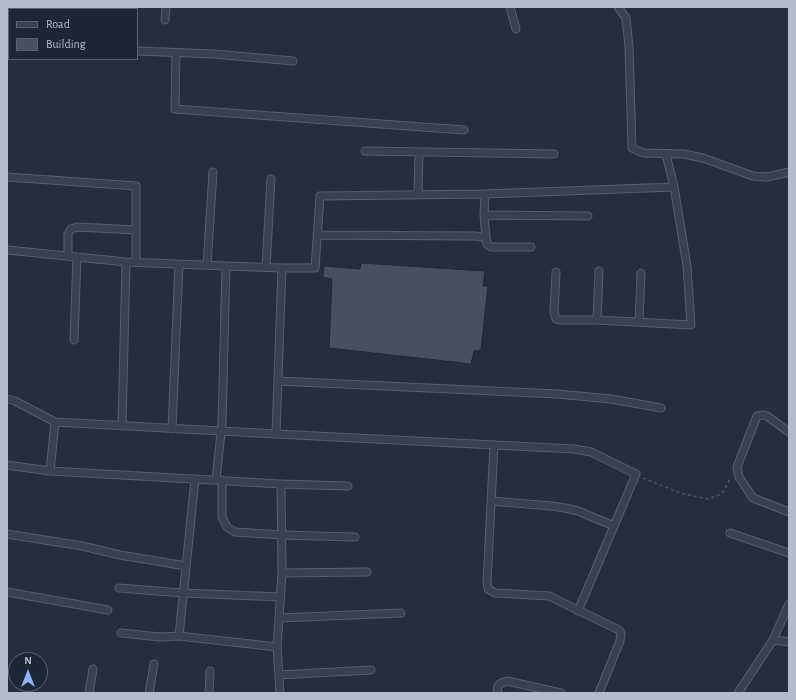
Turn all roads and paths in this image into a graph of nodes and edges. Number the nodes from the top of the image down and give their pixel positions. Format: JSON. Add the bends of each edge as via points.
{"nodes":[{"id":1,"x":166,"y":7,"type":"edge"},
{"id":2,"x":510,"y":7,"type":"edge"},
{"id":3,"x":618,"y":7,"type":"edge"},
{"id":4,"x":165,"y":20,"type":"dead end"},
{"id":5,"x":516,"y":29,"type":"dead end"},
{"id":6,"x":138,"y":51,"type":"edge"},
{"id":7,"x":176,"y":53,"type":"junction"},
{"id":8,"x":294,"y":61,"type":"dead end"},
{"id":9,"x":464,"y":130,"type":"dead end"},
{"id":10,"x":365,"y":151,"type":"dead end"},
{"id":11,"x":419,"y":152,"type":"junction"},
{"id":12,"x":554,"y":154,"type":"dead end"},
{"id":13,"x":666,"y":154,"type":"junction"},
{"id":14,"x":213,"y":172,"type":"dead end"},
{"id":15,"x":789,"y":172,"type":"edge"},
{"id":16,"x":7,"y":177,"type":"edge"},
{"id":17,"x":271,"y":178,"type":"dead end"},
{"id":18,"x":674,"y":187,"type":"junction"},
{"id":19,"x":485,"y":194,"type":"junction"},
{"id":20,"x":418,"y":195,"type":"junction"},
{"id":21,"x":484,"y":215,"type":"junction"},
{"id":22,"x":588,"y":216,"type":"dead end"},
{"id":23,"x":136,"y":230,"type":"junction"},
{"id":24,"x":318,"y":235,"type":"junction"},
{"id":25,"x":486,"y":238,"type":"junction"},
{"id":26,"x":531,"y":247,"type":"dead end"},
{"id":27,"x":7,"y":250,"type":"edge"},
{"id":28,"x":68,"y":256,"type":"junction"},
{"id":29,"x":77,"y":257,"type":"junction"},
{"id":30,"x":126,"y":262,"type":"junction"},
{"id":31,"x":136,"y":262,"type":"junction"},
{"id":32,"x":179,"y":264,"type":"junction"},
{"id":33,"x":207,"y":265,"type":"junction"},
{"id":34,"x":226,"y":266,"type":"junction"},
{"id":35,"x":266,"y":267,"type":"junction"},
{"id":36,"x":282,"y":268,"type":"junction"},
{"id":37,"x":599,"y":271,"type":"dead end"},
{"id":38,"x":556,"y":272,"type":"dead end"},
{"id":39,"x":641,"y":272,"type":"dead end"},
{"id":40,"x":597,"y":320,"type":"junction"},
{"id":41,"x":639,"y":322,"type":"junction"},
{"id":42,"x":74,"y":340,"type":"dead end"},
{"id":43,"x":278,"y":381,"type":"junction"},
{"id":44,"x":7,"y":399,"type":"edge"},
{"id":45,"x":661,"y":408,"type":"dead end"},
{"id":46,"x":55,"y":422,"type":"junction"},
{"id":47,"x":122,"y":426,"type":"junction"},
{"id":48,"x":172,"y":428,"type":"junction"},
{"id":49,"x":221,"y":431,"type":"junction"},
{"id":50,"x":789,"y":432,"type":"edge"},
{"id":51,"x":276,"y":434,"type":"junction"},
{"id":52,"x":494,"y":445,"type":"junction"},
{"id":53,"x":7,"y":465,"type":"edge"},
{"id":54,"x":737,"y":467,"type":"junction"},
{"id":55,"x":50,"y":471,"type":"junction"},
{"id":56,"x":636,"y":474,"type":"junction"},
{"id":57,"x":195,"y":479,"type":"junction"},
{"id":58,"x":219,"y":480,"type":"junction"},
{"id":59,"x":281,"y":484,"type":"junction"},
{"id":60,"x":348,"y":486,"type":"dead end"},
{"id":61,"x":491,"y":501,"type":"junction"},
{"id":62,"x":789,"y":512,"type":"edge"},
{"id":63,"x":614,"y":526,"type":"junction"},
{"id":64,"x":730,"y":533,"type":"dead end"},
{"id":65,"x":7,"y":534,"type":"edge"},
{"id":66,"x":282,"y":535,"type":"junction"},
{"id":67,"x":355,"y":537,"type":"dead end"},
{"id":68,"x":789,"y":553,"type":"edge"},
{"id":69,"x":186,"y":566,"type":"junction"},
{"id":70,"x":366,"y":572,"type":"dead end"},
{"id":71,"x":282,"y":573,"type":"junction"},
{"id":72,"x":119,"y":588,"type":"dead end"},
{"id":73,"x":7,"y":592,"type":"edge"},
{"id":74,"x":183,"y":593,"type":"junction"},
{"id":75,"x":280,"y":597,"type":"junction"},
{"id":76,"x":789,"y":604,"type":"edge"},
{"id":77,"x":108,"y":610,"type":"dead end"},
{"id":78,"x":578,"y":611,"type":"junction"},
{"id":79,"x":401,"y":613,"type":"dead end"},
{"id":80,"x":279,"y":618,"type":"junction"},
{"id":81,"x":121,"y":632,"type":"dead end"},
{"id":82,"x":179,"y":636,"type":"junction"},
{"id":83,"x":773,"y":640,"type":"junction"},
{"id":84,"x":789,"y":642,"type":"edge"},
{"id":85,"x":277,"y":647,"type":"junction"},
{"id":86,"x":154,"y":664,"type":"dead end"},
{"id":87,"x":93,"y":669,"type":"dead end"},
{"id":88,"x":371,"y":670,"type":"dead end"},
{"id":89,"x":210,"y":672,"type":"dead end"},
{"id":90,"x":279,"y":675,"type":"junction"},
{"id":91,"x":89,"y":693,"type":"edge"},
{"id":92,"x":149,"y":693,"type":"edge"},
{"id":93,"x":209,"y":693,"type":"edge"},
{"id":94,"x":280,"y":693,"type":"edge"},
{"id":95,"x":497,"y":693,"type":"edge"},
{"id":96,"x":561,"y":693,"type":"edge"},
{"id":97,"x":599,"y":693,"type":"edge"},
{"id":98,"x":738,"y":693,"type":"edge"}],
"edges":[{"from":1,"to":4,"type":"street"},
{"from":2,"to":5,"type":"street"},
{"from":3,"to":13,"type":"street","via":[[626,18],[629,47],[632,148],[642,153]]},
{"from":6,"to":7,"type":"street"},
{"from":7,"to":8,"type":"street"},
{"from":7,"to":9,"type":"street","via":[[174,109]]},
{"from":10,"to":11,"type":"street"},
{"from":11,"to":12,"type":"street"},
{"from":11,"to":20,"type":"street"},
{"from":13,"to":15,"type":"street","via":[[703,158],[753,176],[767,177]]},
{"from":13,"to":18,"type":"street"},
{"from":14,"to":33,"type":"street"},
{"from":16,"to":23,"type":"street","via":[[136,186]]},
{"from":17,"to":35,"type":"street"},
{"from":18,"to":19,"type":"street"},
{"from":18,"to":41,"type":"street","via":[[687,266],[691,325]]},
{"from":19,"to":20,"type":"street"},
{"from":19,"to":21,"type":"street"},
{"from":20,"to":24,"type":"street","via":[[320,196]]},
{"from":21,"to":22,"type":"street"},
{"from":21,"to":25,"type":"street"},
{"from":23,"to":28,"type":"street","via":[[77,227],[71,229],[68,234]]},
{"from":23,"to":31,"type":"street"},
{"from":24,"to":25,"type":"street"},
{"from":24,"to":36,"type":"street","via":[[315,268]]},
{"from":25,"to":26,"type":"street","via":[[487,244],[491,247]]},
{"from":27,"to":28,"type":"street"},
{"from":28,"to":29,"type":"street"},
{"from":29,"to":30,"type":"street"},
{"from":29,"to":42,"type":"street"},
{"from":30,"to":31,"type":"street"},
{"from":30,"to":47,"type":"street"},
{"from":31,"to":32,"type":"street"},
{"from":32,"to":33,"type":"street"},
{"from":32,"to":48,"type":"street"},
{"from":33,"to":34,"type":"street"},
{"from":34,"to":35,"type":"street"},
{"from":34,"to":49,"type":"street"},
{"from":35,"to":36,"type":"street"},
{"from":36,"to":43,"type":"street"},
{"from":37,"to":40,"type":"street"},
{"from":38,"to":40,"type":"street","via":[[556,319]]},
{"from":39,"to":41,"type":"street"},
{"from":40,"to":41,"type":"street"},
{"from":43,"to":45,"type":"street","via":[[557,394],[610,399]]},
{"from":43,"to":51,"type":"street"},
{"from":44,"to":46,"type":"street"},
{"from":46,"to":47,"type":"street"},
{"from":46,"to":55,"type":"street"},
{"from":47,"to":48,"type":"street"},
{"from":48,"to":49,"type":"street"},
{"from":49,"to":51,"type":"street"},
{"from":49,"to":58,"type":"street"},
{"from":50,"to":54,"type":"street","via":[[767,416],[757,416]]},
{"from":51,"to":52,"type":"street"},
{"from":52,"to":56,"type":"street","via":[[591,452]]},
{"from":52,"to":61,"type":"street"},
{"from":53,"to":55,"type":"street"},
{"from":54,"to":56,"type":"path","via":[[723,492],[707,499],[680,493]]},
{"from":54,"to":62,"type":"street","via":[[739,477],[753,498]]},
{"from":55,"to":57,"type":"street"},
{"from":56,"to":63,"type":"street"},
{"from":57,"to":58,"type":"street"},
{"from":57,"to":69,"type":"street"},
{"from":58,"to":59,"type":"street"},
{"from":58,"to":66,"type":"street","via":[[222,517],[227,527],[241,533]]},
{"from":59,"to":60,"type":"street"},
{"from":59,"to":66,"type":"street"},
{"from":61,"to":63,"type":"street","via":[[565,508]]},
{"from":61,"to":78,"type":"street","via":[[486,582],[488,589],[495,593],[549,596]]},
{"from":63,"to":78,"type":"street"},
{"from":64,"to":68,"type":"street"},
{"from":65,"to":69,"type":"street"},
{"from":66,"to":67,"type":"street"},
{"from":66,"to":71,"type":"street"},
{"from":69,"to":74,"type":"street"},
{"from":70,"to":71,"type":"street"},
{"from":71,"to":75,"type":"street"},
{"from":72,"to":74,"type":"street"},
{"from":73,"to":77,"type":"street"},
{"from":74,"to":75,"type":"street"},
{"from":74,"to":82,"type":"street"},
{"from":75,"to":80,"type":"street"},
{"from":76,"to":83,"type":"street"},
{"from":78,"to":97,"type":"street","via":[[616,628],[621,633]]},
{"from":79,"to":80,"type":"street"},
{"from":80,"to":85,"type":"street"},
{"from":81,"to":82,"type":"street","via":[[160,637]]},
{"from":82,"to":85,"type":"street"},
{"from":83,"to":84,"type":"street"},
{"from":83,"to":98,"type":"street"},
{"from":85,"to":90,"type":"street"},
{"from":86,"to":92,"type":"street"},
{"from":87,"to":91,"type":"street"},
{"from":88,"to":90,"type":"street"},
{"from":89,"to":93,"type":"street"},
{"from":90,"to":94,"type":"street"},
{"from":95,"to":96,"type":"street","via":[[498,686],[507,681]]}]}
